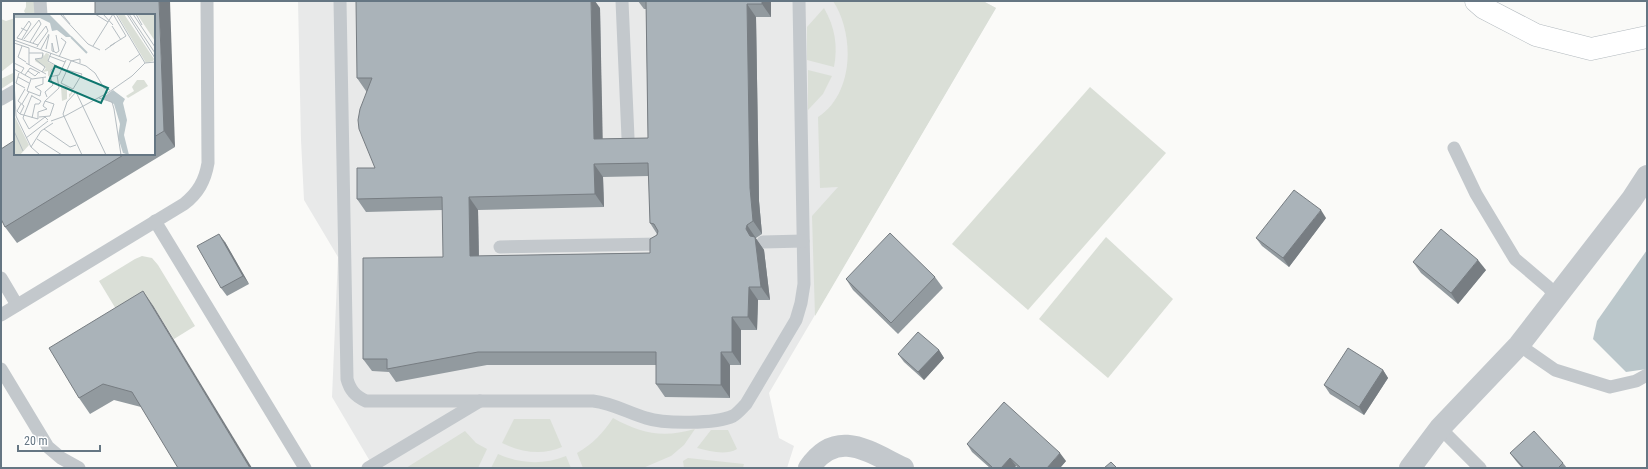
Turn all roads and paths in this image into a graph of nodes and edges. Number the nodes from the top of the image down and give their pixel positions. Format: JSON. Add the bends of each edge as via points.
{"nodes":[{"id":1,"x":40,"y":1,"type":"edge"},
{"id":2,"x":207,"y":1,"type":"edge"},
{"id":3,"x":340,"y":1,"type":"edge"},
{"id":4,"x":622,"y":1,"type":"edge"},
{"id":5,"x":799,"y":1,"type":"edge"},
{"id":6,"x":1476,"y":1,"type":"edge"},
{"id":7,"x":41,"y":14,"type":"edge"},
{"id":8,"x":1647,"y":37,"type":"edge"},
{"id":9,"x":14,"y":91,"type":"edge"},
{"id":10,"x":1,"y":99,"type":"edge"},
{"id":11,"x":628,"y":138,"type":"edge"},
{"id":12,"x":1454,"y":148,"type":"dead end"},
{"id":13,"x":1647,"y":176,"type":"edge"},
{"id":14,"x":155,"y":221,"type":"junction"},
{"id":15,"x":763,"y":242,"type":"dead end"},
{"id":16,"x":803,"y":242,"type":"junction"},
{"id":17,"x":659,"y":244,"type":"edge"},
{"id":18,"x":500,"y":247,"type":"dead end"},
{"id":19,"x":1,"y":278,"type":"edge"},
{"id":20,"x":1556,"y":297,"type":"junction"},
{"id":21,"x":17,"y":305,"type":"junction"},
{"id":22,"x":1,"y":315,"type":"edge"},
{"id":23,"x":1519,"y":345,"type":"junction"},
{"id":24,"x":1,"y":369,"type":"edge"},
{"id":25,"x":1647,"y":375,"type":"edge"},
{"id":26,"x":480,"y":401,"type":"junction"},
{"id":27,"x":1440,"y":428,"type":"junction"},
{"id":28,"x":79,"y":468,"type":"edge"},
{"id":29,"x":305,"y":468,"type":"edge"},
{"id":30,"x":368,"y":468,"type":"edge"},
{"id":31,"x":809,"y":468,"type":"edge"},
{"id":32,"x":903,"y":468,"type":"edge"},
{"id":33,"x":1410,"y":468,"type":"edge"},
{"id":34,"x":1480,"y":468,"type":"edge"}],
"edges":[{"from":1,"to":7,"type":"lane"},
{"from":2,"to":14,"type":"lane","via":[[207,171],[200,188],[193,196]]},
{"from":3,"to":26,"type":"lane","via":[[349,386],[358,397],[366,401]]},
{"from":4,"to":11,"type":"lane"},
{"from":5,"to":16,"type":"lane"},
{"from":6,"to":8,"type":"street","via":[[1484,8],[1536,35],[1591,49]]},
{"from":9,"to":10,"type":"lane"},
{"from":12,"to":20,"type":"lane","via":[[1476,194],[1515,259]]},
{"from":13,"to":20,"type":"street"},
{"from":14,"to":21,"type":"lane"},
{"from":14,"to":29,"type":"lane"},
{"from":15,"to":16,"type":"lane"},
{"from":16,"to":26,"type":"lane","via":[[804,284],[796,320],[746,404],[734,415],[711,421],[667,421],[647,418],[599,401]]},
{"from":17,"to":18,"type":"lane"},
{"from":19,"to":21,"type":"lane"},
{"from":20,"to":23,"type":"street"},
{"from":21,"to":22,"type":"lane"},
{"from":23,"to":25,"type":"lane","via":[[1555,370],[1610,387],[1636,381]]},
{"from":23,"to":27,"type":"street"},
{"from":24,"to":28,"type":"lane","via":[[48,447]]},
{"from":26,"to":30,"type":"lane"},
{"from":27,"to":33,"type":"street"},
{"from":27,"to":34,"type":"lane"},
{"from":31,"to":32,"type":"street","via":[[823,452],[832,447],[845,445],[862,449]]}]}
